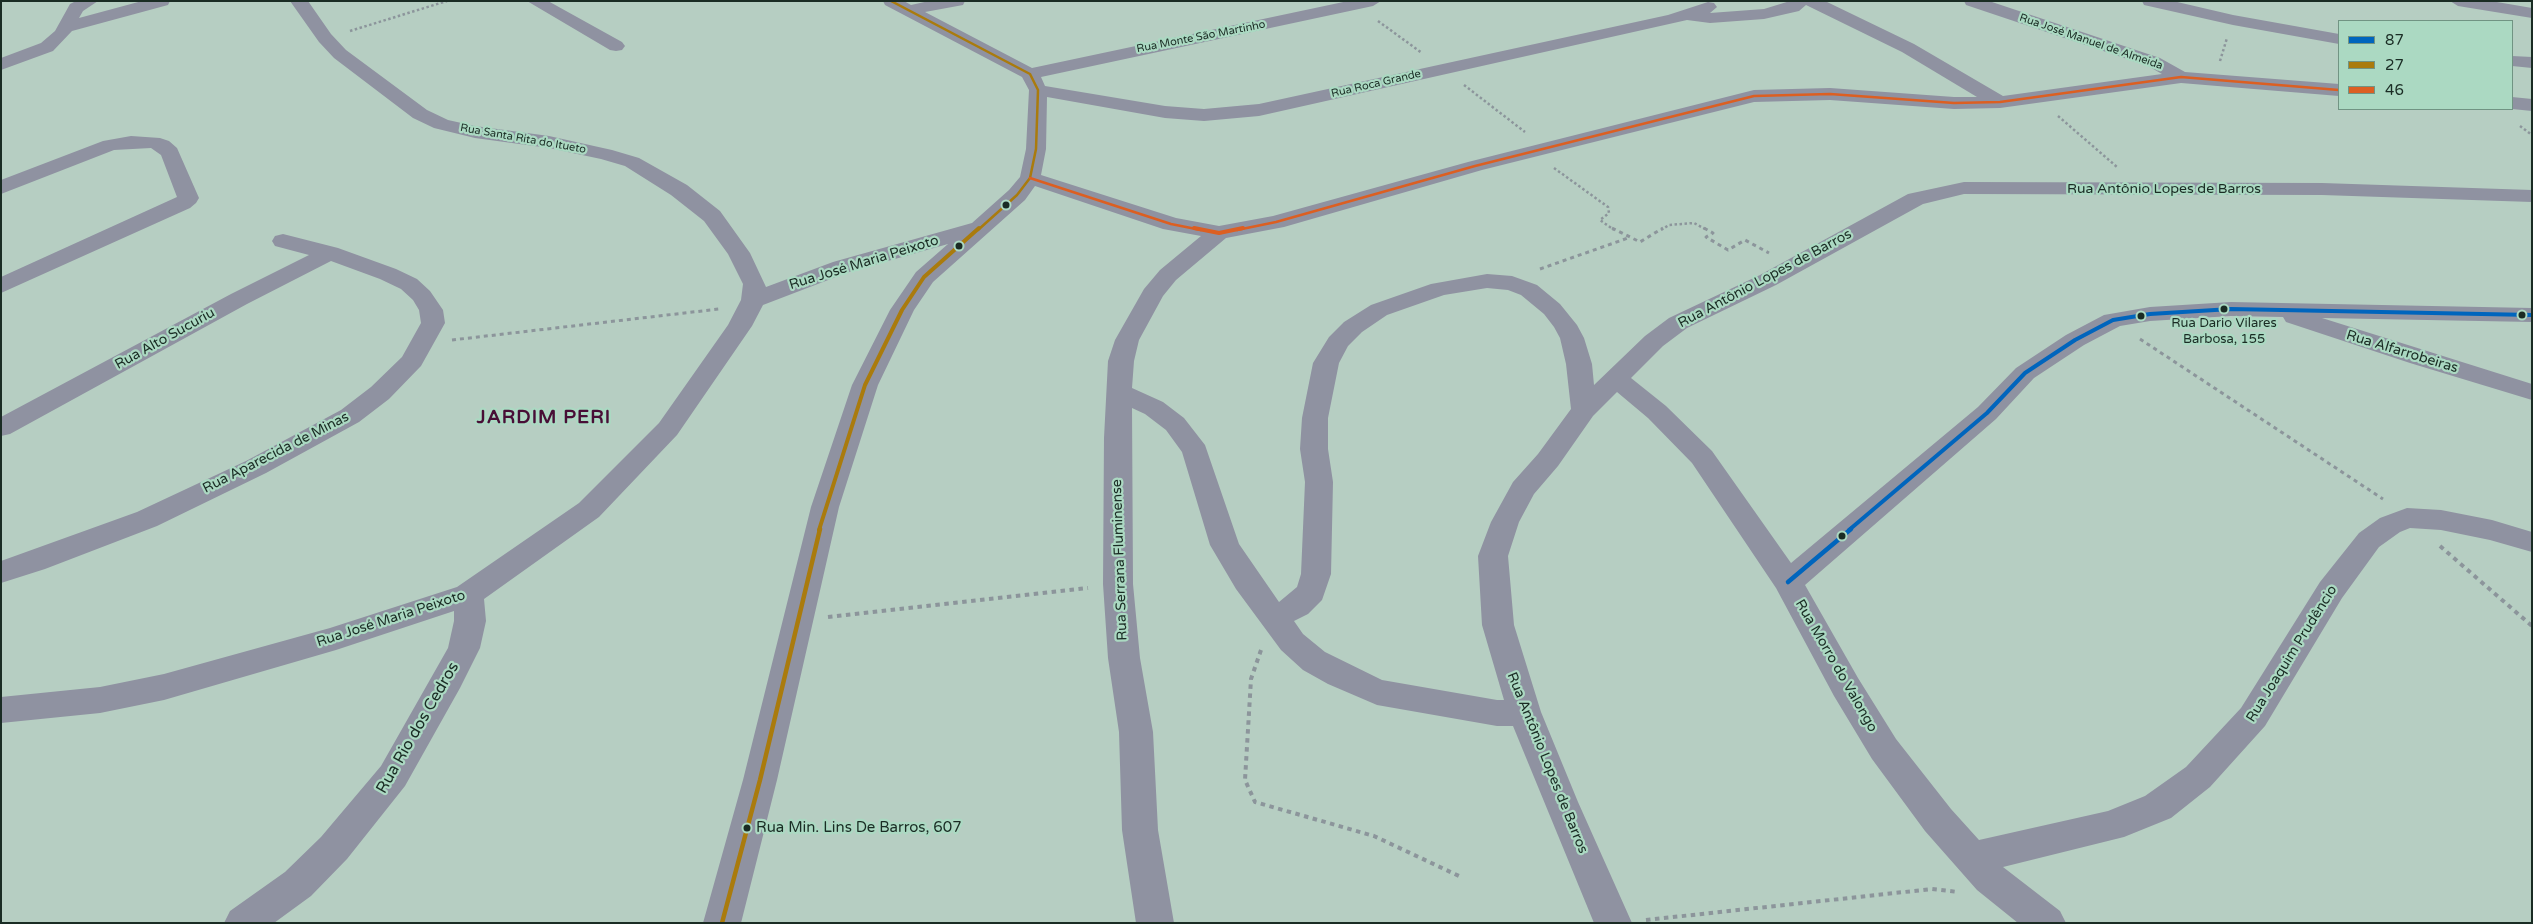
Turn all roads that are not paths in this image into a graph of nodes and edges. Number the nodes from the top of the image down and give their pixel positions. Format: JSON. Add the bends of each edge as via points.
{"nodes":[{"id":1,"x":90,"y":1,"type":"edge"},
{"id":2,"x":162,"y":1,"type":"edge"},
{"id":3,"x":298,"y":1,"type":"edge"},
{"id":4,"x":535,"y":1,"type":"edge"},
{"id":5,"x":957,"y":1,"type":"edge"},
{"id":6,"x":1372,"y":1,"type":"edge"},
{"id":7,"x":1800,"y":1,"type":"edge"},
{"id":8,"x":1811,"y":1,"type":"edge"},
{"id":9,"x":1972,"y":1,"type":"edge"},
{"id":10,"x":2150,"y":1,"type":"edge"},
{"id":11,"x":2458,"y":1,"type":"edge"},
{"id":12,"x":900,"y":6,"type":"edge"},
{"id":13,"x":1708,"y":6,"type":"dead end"},
{"id":14,"x":2522,"y":8,"type":"edge"},
{"id":15,"x":1687,"y":15,"type":"junction"},
{"id":16,"x":66,"y":27,"type":"junction"},
{"id":17,"x":2338,"y":39,"type":"edge"},
{"id":18,"x":616,"y":46,"type":"dead end"},
{"id":19,"x":2513,"y":62,"type":"edge"},
{"id":20,"x":2532,"y":63,"type":"edge"},
{"id":21,"x":1,"y":66,"type":"edge"},
{"id":22,"x":2181,"y":78,"type":"junction"},
{"id":23,"x":1034,"y":82,"type":"junction"},
{"id":24,"x":2338,"y":90,"type":"edge"},
{"id":25,"x":2000,"y":102,"type":"junction"},
{"id":26,"x":2513,"y":104,"type":"edge"},
{"id":27,"x":2532,"y":105,"type":"edge"},
{"id":28,"x":1030,"y":178,"type":"junction"},
{"id":29,"x":1,"y":188,"type":"edge"},
{"id":30,"x":2532,"y":196,"type":"edge"},
{"id":31,"x":976,"y":229,"type":"junction"},
{"id":32,"x":1219,"y":234,"type":"junction"},
{"id":33,"x":283,"y":241,"type":"dead end"},
{"id":34,"x":330,"y":253,"type":"junction"},
{"id":35,"x":1,"y":286,"type":"edge"},
{"id":36,"x":753,"y":300,"type":"junction"},
{"id":37,"x":2273,"y":310,"type":"junction"},
{"id":38,"x":2532,"y":315,"type":"edge"},
{"id":39,"x":1616,"y":379,"type":"junction"},
{"id":40,"x":1119,"y":392,"type":"junction"},
{"id":41,"x":2532,"y":392,"type":"edge"},
{"id":42,"x":1584,"y":410,"type":"junction"},
{"id":43,"x":1,"y":428,"type":"edge"},
{"id":44,"x":2532,"y":542,"type":"edge"},
{"id":45,"x":1,"y":572,"type":"edge"},
{"id":46,"x":1788,"y":582,"type":"junction"},
{"id":47,"x":468,"y":595,"type":"junction"},
{"id":48,"x":1274,"y":618,"type":"junction"},
{"id":49,"x":1,"y":710,"type":"edge"},
{"id":50,"x":1524,"y":712,"type":"junction"},
{"id":51,"x":1972,"y":858,"type":"junction"},
{"id":52,"x":723,"y":921,"type":"edge"},
{"id":53,"x":243,"y":923,"type":"edge"},
{"id":54,"x":1155,"y":923,"type":"edge"},
{"id":55,"x":1613,"y":923,"type":"edge"},
{"id":56,"x":2047,"y":923,"type":"edge"}],
"edges":[{"from":1,"to":16,"type":"street","via":[[76,8]]},
{"from":2,"to":16,"type":"street"},
{"from":3,"to":36,"type":"street","name":"Rua Santa Rita do Itueto","via":[[340,54],[420,114],[441,124],[474,132],[581,148],[632,162],[656,175],[712,216],[739,254],[755,284]]},
{"from":4,"to":18,"type":"street"},
{"from":5,"to":12,"type":"street"},
{"from":6,"to":23,"type":"street","name":"Rua Monte São Martinho"},
{"from":7,"to":15,"type":"street","via":[[1793,7],[1764,14],[1710,18]]},
{"from":8,"to":25,"type":"street","via":[[1908,48]]},
{"from":9,"to":22,"type":"street","name":"Rua José Manuel de Almeida","via":[[2154,62]]},
{"from":10,"to":17,"type":"street"},
{"from":11,"to":14,"type":"street"},
{"from":12,"to":23,"type":"street","name":"Rua Roca Grande"},
{"from":13,"to":15,"type":"street","name":"Rua Roca Grande"},
{"from":15,"to":23,"type":"street","name":"Rua Roca Grande","via":[[1259,110],[1204,115],[1165,112]]},
{"from":16,"to":21,"type":"street","via":[[47,47]]},
{"from":19,"to":20,"type":"street"},
{"from":22,"to":24,"type":"street"},
{"from":22,"to":25,"type":"street"},
{"from":23,"to":28,"type":"street","via":[[1036,148]]},
{"from":25,"to":32,"type":"street","via":[[1830,94],[1754,96],[1475,166],[1276,222]]},
{"from":26,"to":27,"type":"street"},
{"from":28,"to":31,"type":"street","via":[[1017,195]]},
{"from":28,"to":32,"type":"street","via":[[1171,224]]},
{"from":29,"to":35,"type":"street","via":[[110,145],[153,142],[170,152],[188,198]]},
{"from":30,"to":39,"type":"street","name":"Rua Antônio Lopes de Barros","via":[[2322,189],[2008,187],[1939,192],[1916,200],[1794,266],[1678,323],[1654,341]]},
{"from":31,"to":36,"type":"street","name":"Rua José Maria Peixoto","via":[[841,267]]},
{"from":31,"to":52,"type":"street","via":[[924,277],[902,310],[865,385],[825,507]]},
{"from":32,"to":40,"type":"street","name":"Rua Serrana Fluminense","via":[[1168,275],[1139,314],[1126,340]]},
{"from":33,"to":34,"type":"street","name":"Rua Aparecida de Minas"},
{"from":34,"to":43,"type":"street","name":"Rua Alto Sucuriu"},
{"from":34,"to":45,"type":"street","name":"Rua Aparecida de Minas","via":[[388,274],[409,284],[422,296],[431,310],[433,323],[412,362],[350,416],[300,443],[148,519]]},
{"from":36,"to":47,"type":"street","name":"Rua José Maria Peixoto","via":[[740,326],[686,406],[662,435],[589,510]]},
{"from":37,"to":38,"type":"street"},
{"from":37,"to":41,"type":"street","name":"Rua Alfarrobeiras"},
{"from":37,"to":46,"type":"street","via":[[2190,310],[2113,320],[2075,340],[2025,373],[1987,413]]},
{"from":39,"to":42,"type":"street","name":"Rua Antônio Lopes de Barros"},
{"from":39,"to":46,"type":"street","name":"Rua Morro do Valongo","via":[[1657,412],[1702,457]]},
{"from":40,"to":48,"type":"street","via":[[1154,408],[1175,424],[1195,451],[1225,545]]},
{"from":40,"to":54,"type":"street","name":"Rua Serrana Fluminense","via":[[1118,584],[1124,658],[1136,732],[1140,830]]},
{"from":42,"to":48,"type":"street","via":[[1579,364],[1572,338],[1552,309],[1529,290],[1501,281],[1439,289],[1379,310],[1353,327],[1338,342],[1326,363],[1316,418],[1314,449],[1319,482],[1316,574],[1311,592],[1297,606]]},
{"from":42,"to":50,"type":"street","name":"Rua Antônio Lopes de Barros","via":[[1523,489],[1492,556],[1498,625]]},
{"from":44,"to":51,"type":"street","name":"Rua Joaquim Prudêncio","via":[[2449,521],[2407,518],[2390,525],[2369,540],[2331,590],[2254,718],[2198,778],[2158,807],[2111,826]]},
{"from":46,"to":51,"type":"street","name":"Rua Morro do Valongo","via":[[1884,748],[1938,820]]},
{"from":47,"to":49,"type":"street","name":"Rua José Maria Peixoto","via":[[336,638],[164,687],[100,700]]},
{"from":47,"to":53,"type":"street","name":"Rua Rio dos Cedros","via":[[470,621],[464,648],[394,776],[334,848],[298,884]]},
{"from":48,"to":50,"type":"street","via":[[1292,642],[1314,661],[1377,692],[1497,713]]},
{"from":50,"to":55,"type":"street","name":"Rua Antônio Lopes de Barros"},
{"from":51,"to":56,"type":"street","name":"Rua Morro do Valongo","via":[[1990,878]]}]}
